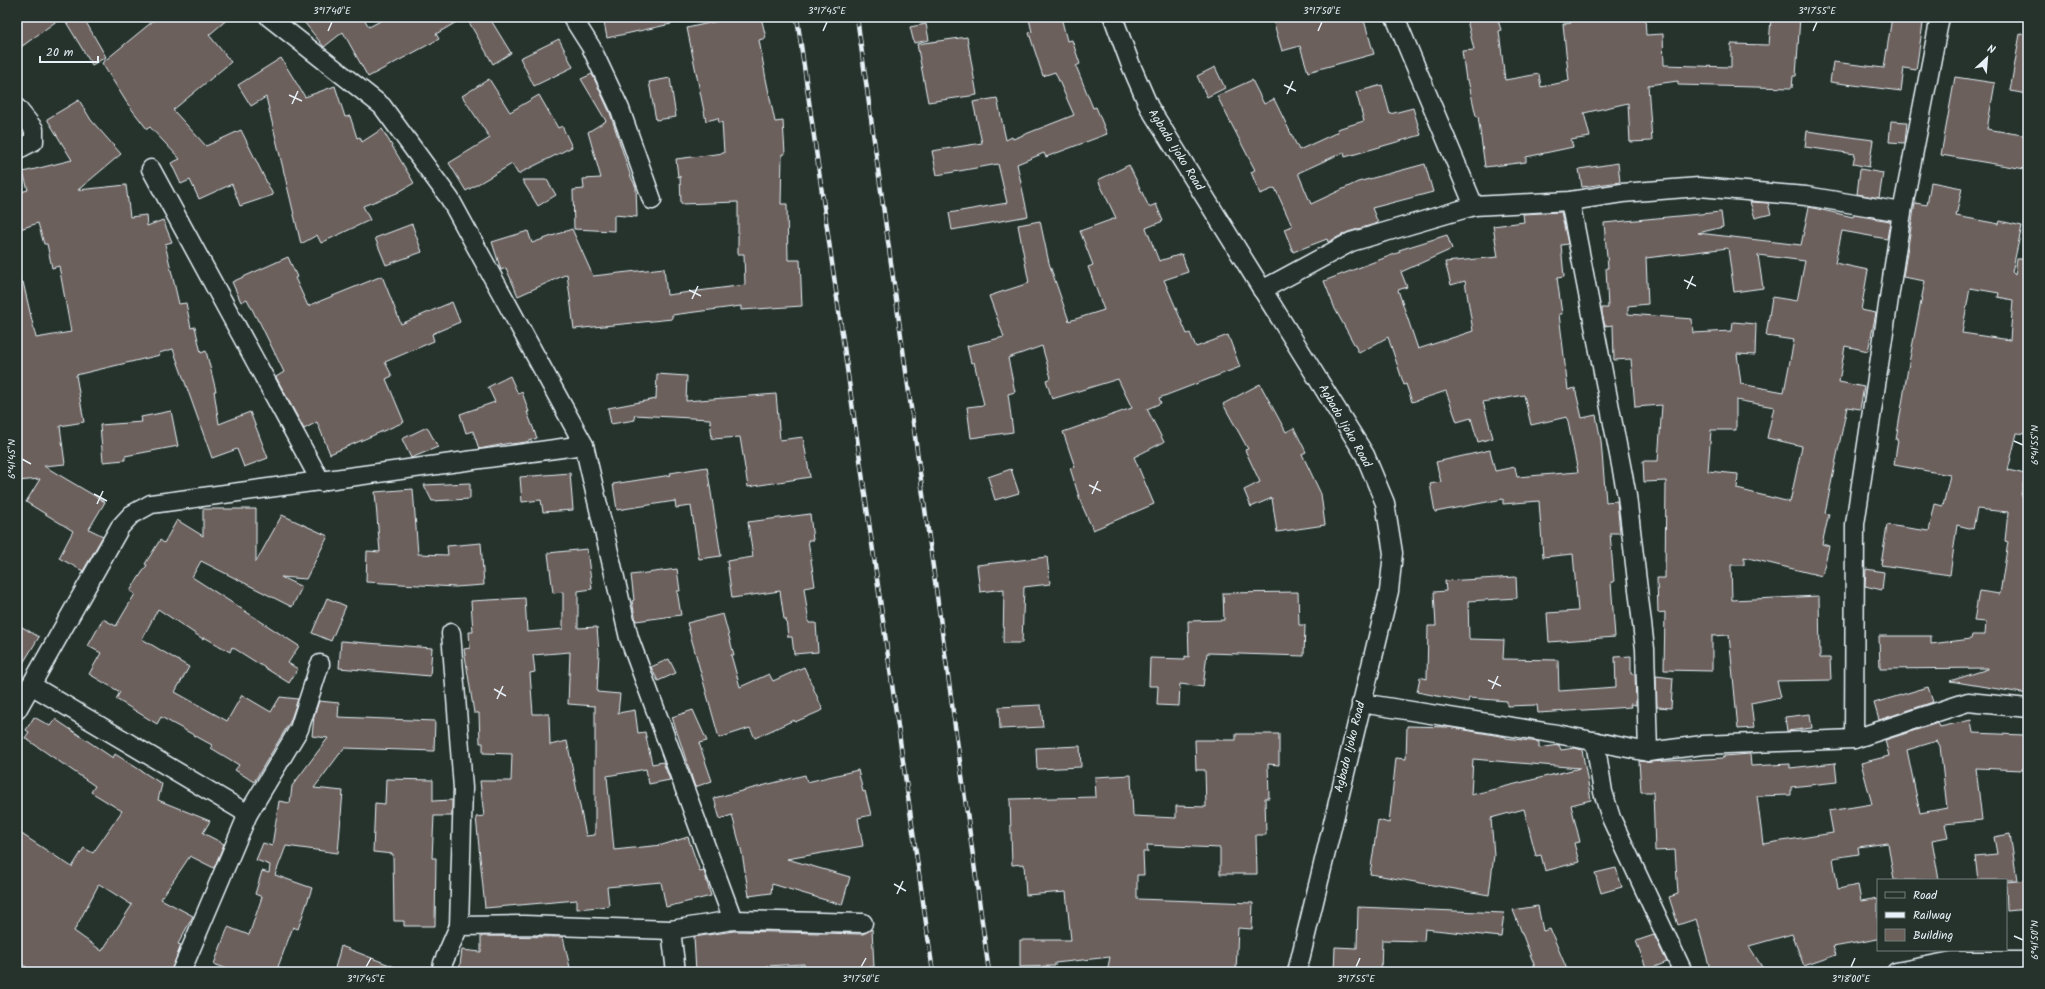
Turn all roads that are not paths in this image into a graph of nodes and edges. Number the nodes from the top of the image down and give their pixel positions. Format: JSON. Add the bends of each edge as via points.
{"nodes":[{"id":1,"x":269,"y":17,"type":"edge"},
{"id":2,"x":572,"y":17,"type":"edge"},
{"id":3,"x":1112,"y":17,"type":"edge"},
{"id":4,"x":1396,"y":17,"type":"edge"},
{"id":5,"x":1940,"y":17,"type":"edge"},
{"id":6,"x":17,"y":108,"type":"edge"},
{"id":7,"x":17,"y":150,"type":"edge"},
{"id":8,"x":151,"y":169,"type":"dead end"},
{"id":9,"x":652,"y":200,"type":"dead end"},
{"id":10,"x":1570,"y":201,"type":"junction"},
{"id":11,"x":1474,"y":206,"type":"junction"},
{"id":12,"x":1902,"y":212,"type":"junction"},
{"id":13,"x":1262,"y":290,"type":"junction"},
{"id":14,"x":584,"y":445,"type":"junction"},
{"id":15,"x":321,"y":482,"type":"junction"},
{"id":16,"x":452,"y":633,"type":"dead end"},
{"id":17,"x":320,"y":664,"type":"dead end"},
{"id":18,"x":31,"y":685,"type":"junction"},
{"id":19,"x":1361,"y":703,"type":"junction"},
{"id":20,"x":2028,"y":708,"type":"edge"},
{"id":21,"x":17,"y":710,"type":"edge"},
{"id":22,"x":1854,"y":739,"type":"junction"},
{"id":23,"x":1595,"y":741,"type":"junction"},
{"id":24,"x":1648,"y":752,"type":"junction"},
{"id":25,"x":248,"y":814,"type":"junction"},
{"id":26,"x":733,"y":920,"type":"junction"},
{"id":27,"x":862,"y":923,"type":"dead end"},
{"id":28,"x":459,"y":926,"type":"junction"},
{"id":29,"x":671,"y":930,"type":"junction"},
{"id":30,"x":2028,"y":961,"type":"edge"},
{"id":31,"x":181,"y":972,"type":"edge"},
{"id":32,"x":441,"y":972,"type":"edge"},
{"id":33,"x":676,"y":972,"type":"edge"},
{"id":34,"x":1297,"y":972,"type":"edge"},
{"id":35,"x":1683,"y":972,"type":"edge"},
{"id":36,"x":1896,"y":972,"type":"edge"}],
"edges":[{"from":1,"to":14,"type":"street","via":[[382,106],[450,199]]},
{"from":2,"to":9,"type":"street","via":[[591,47],[620,109]]},
{"from":3,"to":13,"type":"street","name":"Agbado Ijoko Road","via":[[1149,107]]},
{"from":4,"to":11,"type":"street"},
{"from":5,"to":12,"type":"street"},
{"from":6,"to":7,"type":"street","via":[[34,129],[34,141]]},
{"from":8,"to":15,"type":"street"},
{"from":10,"to":11,"type":"street"},
{"from":10,"to":12,"type":"street","via":[[1622,193],[1699,187],[1806,196]]},
{"from":10,"to":24,"type":"street","via":[[1627,496],[1645,649]]},
{"from":11,"to":13,"type":"street","via":[[1351,242]]},
{"from":12,"to":22,"type":"street","via":[[1854,524]]},
{"from":13,"to":19,"type":"street","name":"Agbado Ijoko Road","via":[[1365,455],[1385,503],[1393,553],[1388,591]]},
{"from":14,"to":15,"type":"street"},
{"from":14,"to":26,"type":"street","via":[[629,638]]},
{"from":15,"to":18,"type":"street","via":[[151,504],[131,515],[120,527]]},
{"from":16,"to":28,"type":"street","via":[[463,788]]},
{"from":17,"to":25,"type":"street","via":[[299,729]]},
{"from":18,"to":21,"type":"street"},
{"from":18,"to":25,"type":"street"},
{"from":19,"to":23,"type":"street"},
{"from":19,"to":34,"type":"street","name":"Agbado Ijoko Road"},
{"from":20,"to":22,"type":"street","via":[[1968,702]]},
{"from":22,"to":24,"type":"street","via":[[1703,745]]},
{"from":23,"to":24,"type":"street"},
{"from":23,"to":35,"type":"street","via":[[1603,792],[1611,818]]},
{"from":25,"to":31,"type":"street"},
{"from":26,"to":27,"type":"street"},
{"from":26,"to":29,"type":"street"},
{"from":28,"to":29,"type":"street","via":[[524,925]]},
{"from":28,"to":32,"type":"street"},
{"from":29,"to":33,"type":"street"},
{"from":30,"to":36,"type":"street","via":[[1952,961]]}]}
